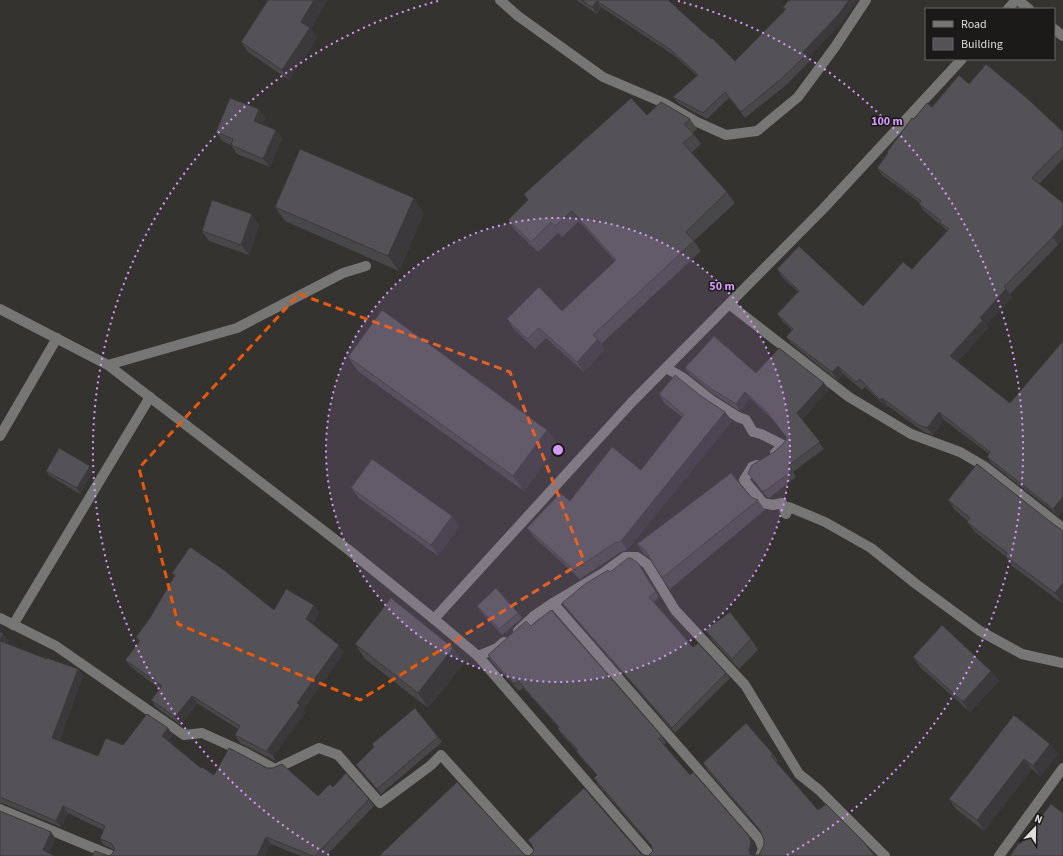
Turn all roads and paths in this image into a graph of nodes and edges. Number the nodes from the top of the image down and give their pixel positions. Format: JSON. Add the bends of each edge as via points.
{"nodes":[{"id":1,"x":500,"y":0,"type":"edge"},
{"id":2,"x":866,"y":0,"type":"edge"},
{"id":3,"x":1017,"y":0,"type":"edge"},
{"id":4,"x":1009,"y":8,"type":"edge"},
{"id":5,"x":1028,"y":8,"type":"edge"},
{"id":6,"x":1055,"y":30,"type":"edge"},
{"id":7,"x":1063,"y":36,"type":"edge"},
{"id":8,"x":961,"y":60,"type":"edge"},
{"id":9,"x":366,"y":266,"type":"edge"},
{"id":10,"x":729,"y":304,"type":"junction"},
{"id":11,"x":0,"y":309,"type":"edge"},
{"id":12,"x":57,"y":338,"type":"junction"},
{"id":13,"x":108,"y":365,"type":"junction"},
{"id":14,"x":666,"y":368,"type":"junction"},
{"id":15,"x":150,"y":397,"type":"junction"},
{"id":16,"x":0,"y":436,"type":"edge"},
{"id":17,"x":1063,"y":528,"type":"edge"},
{"id":18,"x":553,"y":603,"type":"junction"},
{"id":19,"x":0,"y":618,"type":"edge"},
{"id":20,"x":434,"y":619,"type":"junction"},
{"id":21,"x":13,"y":625,"type":"junction"},
{"id":22,"x":478,"y":656,"type":"junction"},
{"id":23,"x":1063,"y":663,"type":"edge"},
{"id":24,"x":1063,"y":768,"type":"edge"},
{"id":25,"x":0,"y":809,"type":"edge"},
{"id":26,"x":113,"y":856,"type":"edge"},
{"id":27,"x":532,"y":856,"type":"edge"},
{"id":28,"x":651,"y":856,"type":"edge"},
{"id":29,"x":760,"y":856,"type":"edge"},
{"id":30,"x":886,"y":856,"type":"edge"},
{"id":31,"x":999,"y":856,"type":"edge"}],
"edges":[{"from":1,"to":2,"type":"street","via":[[518,16],[603,77],[664,103],[726,135],[757,131],[798,97]]},
{"from":3,"to":4,"type":"street"},
{"from":3,"to":5,"type":"street"},
{"from":6,"to":7,"type":"street"},
{"from":8,"to":10,"type":"street","via":[[823,209]]},
{"from":9,"to":13,"type":"street","via":[[343,272],[237,328]]},
{"from":10,"to":14,"type":"street"},
{"from":10,"to":17,"type":"street","via":[[849,397],[911,434],[960,452],[984,466]]},
{"from":11,"to":12,"type":"street"},
{"from":12,"to":13,"type":"street"},
{"from":12,"to":16,"type":"street"},
{"from":13,"to":15,"type":"street"},
{"from":14,"to":20,"type":"street"},
{"from":14,"to":23,"type":"street","via":[[711,400],[746,420],[753,432],[783,445],[774,454],[752,467],[744,480],[763,503],[782,503],[786,514],[790,507],[825,522],[871,548],[980,631],[1022,654]]},
{"from":15,"to":20,"type":"street"},
{"from":15,"to":21,"type":"street"},
{"from":18,"to":22,"type":"street","via":[[497,648]]},
{"from":18,"to":29,"type":"street","via":[[759,839],[762,849]]},
{"from":18,"to":30,"type":"street","via":[[625,557],[637,556],[647,564],[675,610],[745,685],[799,774],[819,790]]},
{"from":19,"to":21,"type":"street"},
{"from":20,"to":22,"type":"street"},
{"from":21,"to":27,"type":"street","via":[[56,646],[184,735],[202,733],[275,769],[319,748],[338,755],[380,803],[430,766],[441,754]]},
{"from":22,"to":28,"type":"street"},
{"from":24,"to":31,"type":"street"},
{"from":25,"to":26,"type":"street"}]}
